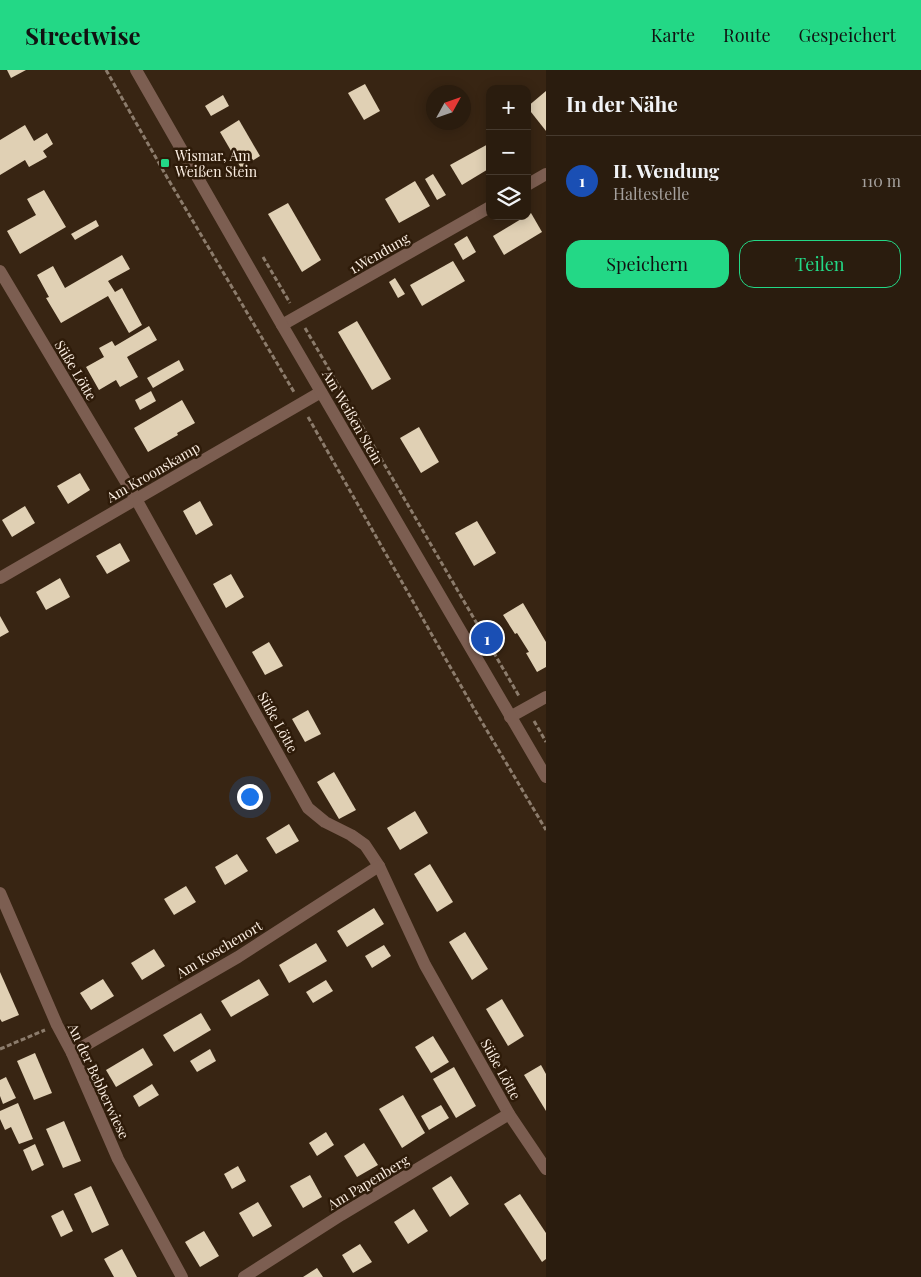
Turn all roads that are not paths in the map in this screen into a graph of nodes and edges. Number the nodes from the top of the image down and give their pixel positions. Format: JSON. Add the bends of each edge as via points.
{"nodes":[{"id":1,"x":136,"y":70,"type":"edge"},
{"id":2,"x":546,"y":174,"type":"edge"},
{"id":3,"x":531,"y":183,"type":"edge"},
{"id":4,"x":486,"y":209,"type":"edge"},
{"id":5,"x":0,"y":271,"type":"edge"},
{"id":6,"x":282,"y":326,"type":"junction"},
{"id":7,"x":321,"y":392,"type":"junction"},
{"id":8,"x":136,"y":499,"type":"junction"},
{"id":9,"x":0,"y":578,"type":"edge"},
{"id":10,"x":546,"y":697,"type":"edge"},
{"id":11,"x":510,"y":717,"type":"junction"},
{"id":12,"x":546,"y":777,"type":"edge"},
{"id":13,"x":379,"y":866,"type":"junction"},
{"id":14,"x":0,"y":893,"type":"edge"},
{"id":15,"x":72,"y":1053,"type":"junction"},
{"id":16,"x":509,"y":1114,"type":"junction"},
{"id":17,"x":546,"y":1169,"type":"edge"},
{"id":18,"x":182,"y":1277,"type":"edge"},
{"id":19,"x":244,"y":1277,"type":"edge"}],
"edges":[{"from":1,"to":6,"type":"street","name":"Am Weißen Stein"},
{"from":2,"to":3,"type":"street"},
{"from":4,"to":6,"type":"street","name":"1.Wendung"},
{"from":5,"to":8,"type":"street","name":"Süße Lötte"},
{"from":6,"to":7,"type":"street","name":"Am Weißen Stein"},
{"from":7,"to":8,"type":"street","name":"Am Kroonskamp"},
{"from":7,"to":11,"type":"street","name":"Am Weißen Stein"},
{"from":8,"to":9,"type":"street","name":"Am Kroonskamp"},
{"from":8,"to":13,"type":"street","name":"Süße Lötte","via":[[308,808],[365,846]]},
{"from":10,"to":11,"type":"street"},
{"from":11,"to":12,"type":"street","name":"Am Weißen Stein"},
{"from":13,"to":15,"type":"street","name":"Am Koschenort","via":[[238,957]]},
{"from":13,"to":16,"type":"street","name":"Süße Lötte","via":[[425,965]]},
{"from":14,"to":15,"type":"street","name":"An der Bebberwiese"},
{"from":15,"to":18,"type":"street","name":"An der Bebberwiese","via":[[118,1159]]},
{"from":16,"to":17,"type":"street","name":"Süße Lötte"},
{"from":16,"to":19,"type":"street","name":"Am Papenberg"}]}
